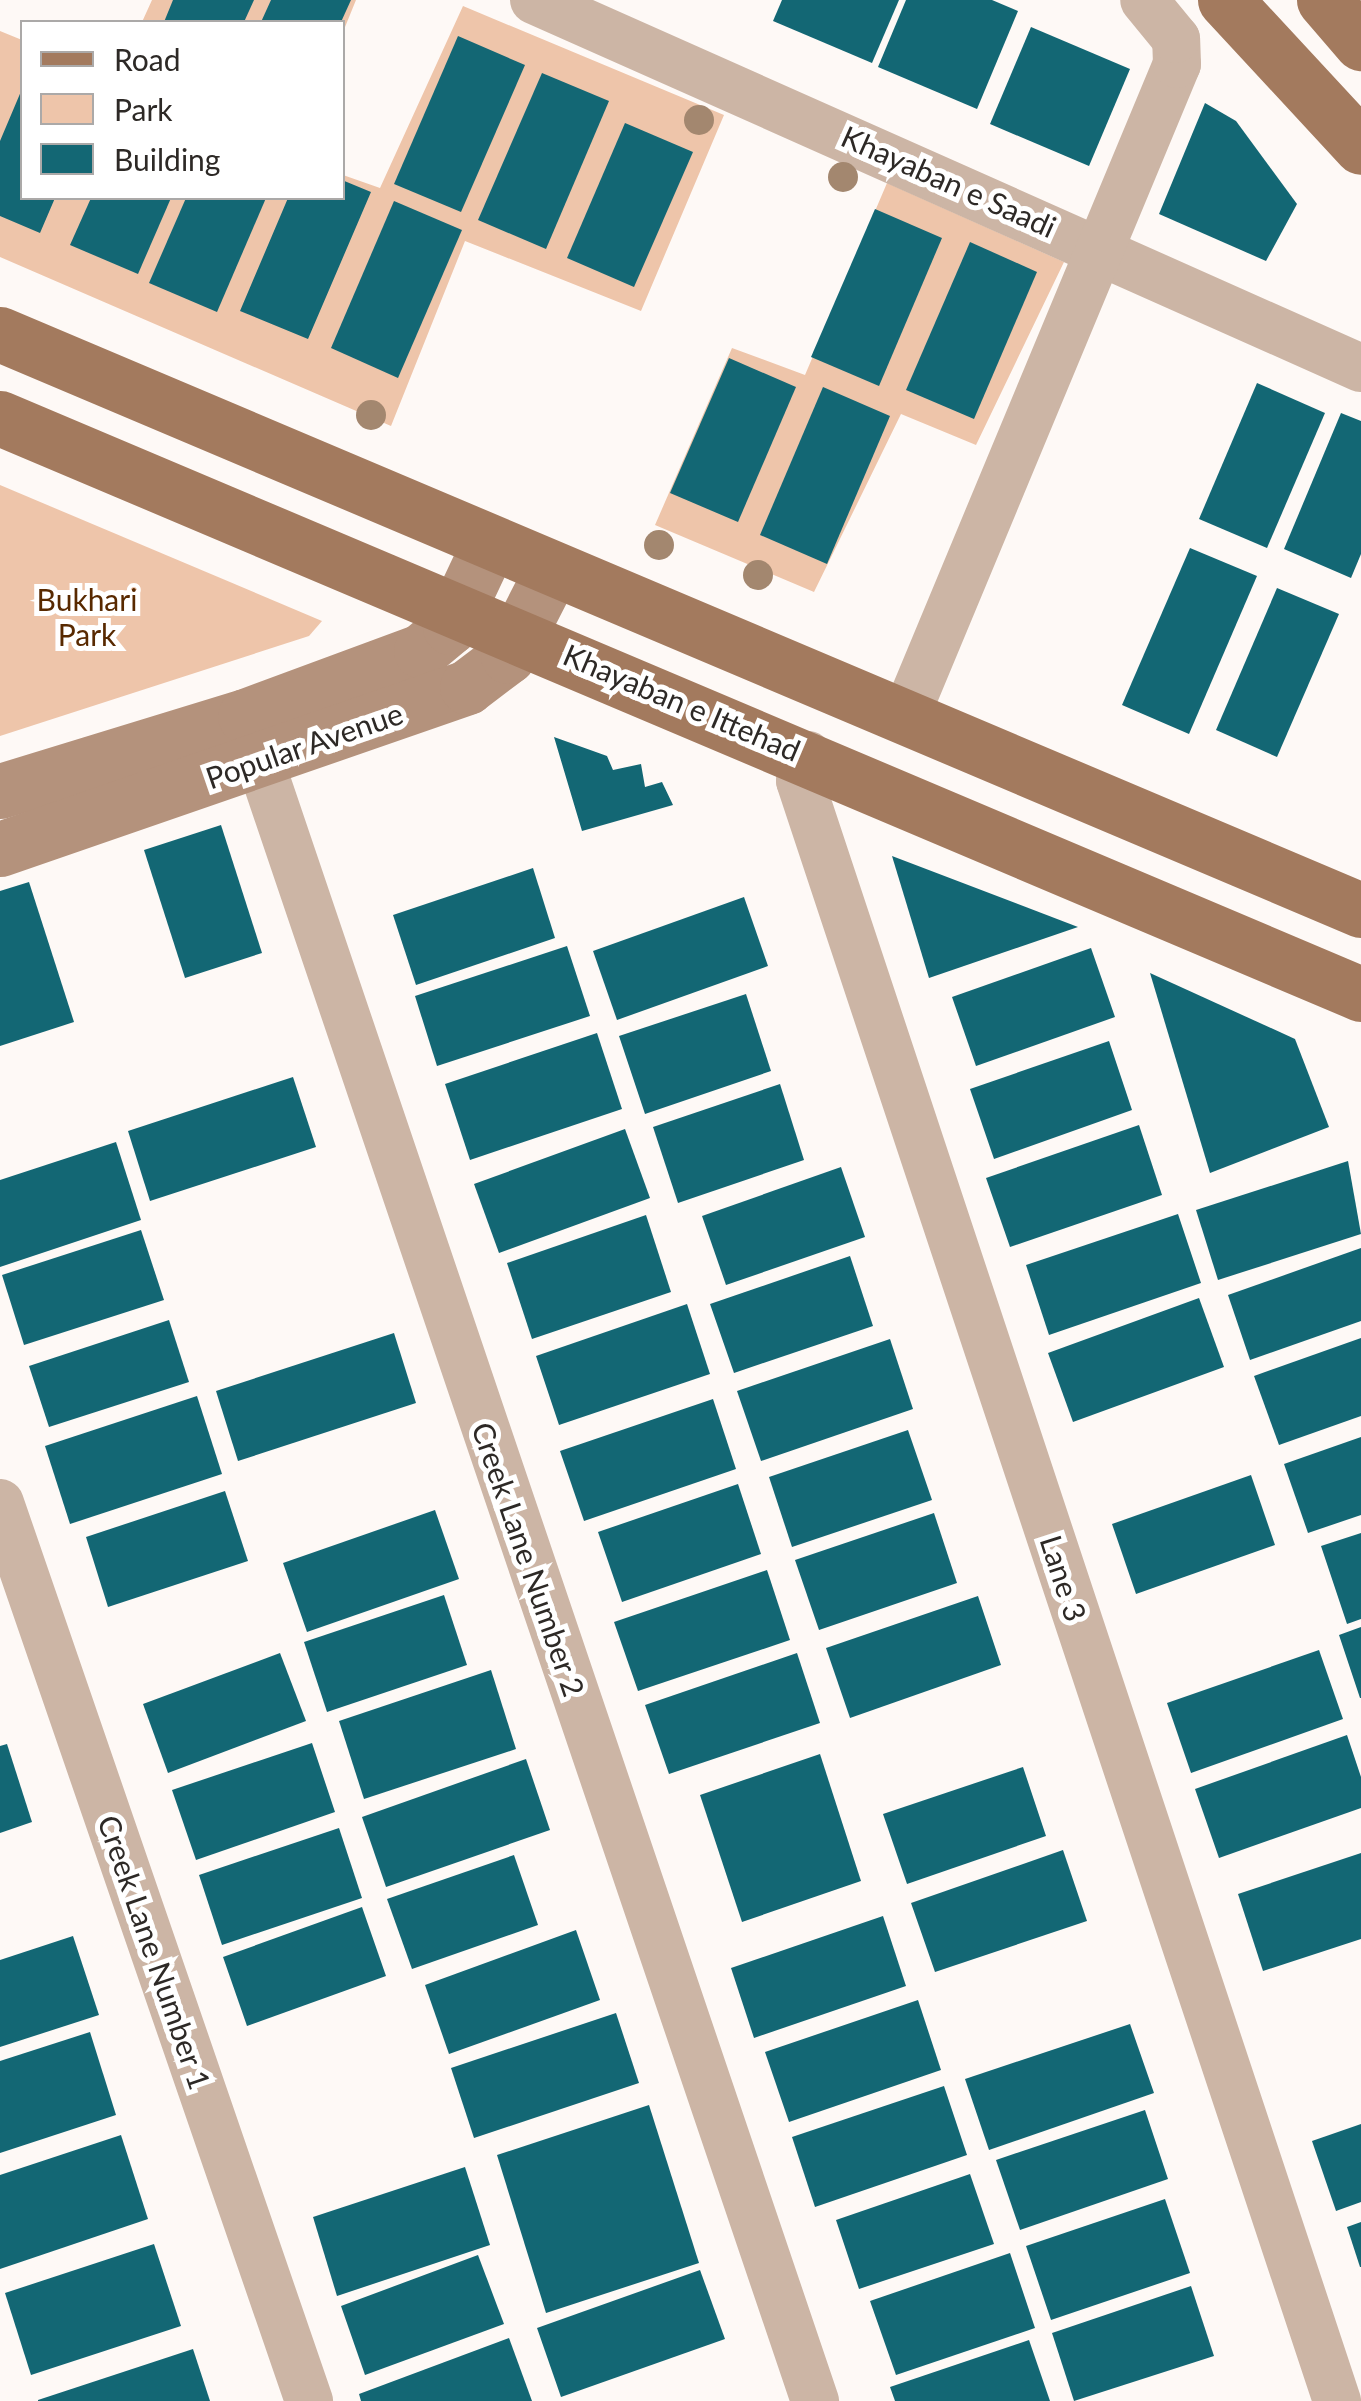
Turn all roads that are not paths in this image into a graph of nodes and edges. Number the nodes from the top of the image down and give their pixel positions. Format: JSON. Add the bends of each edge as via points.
{"nodes":[{"id":1,"x":534,"y":0,"type":"edge"},
{"id":2,"x":1144,"y":0,"type":"edge"},
{"id":3,"x":1225,"y":0,"type":"edge"},
{"id":4,"x":1324,"y":0,"type":"edge"},
{"id":5,"x":1361,"y":44,"type":"edge"},
{"id":6,"x":1361,"y":147,"type":"edge"},
{"id":7,"x":1106,"y":250,"type":"junction"},
{"id":8,"x":0,"y":334,"type":"edge"},
{"id":9,"x":1361,"y":368,"type":"edge"},
{"id":10,"x":0,"y":418,"type":"edge"},
{"id":11,"x":490,"y":544,"type":"junction"},
{"id":12,"x":552,"y":570,"type":"junction"},
{"id":13,"x":460,"y":607,"type":"junction"},
{"id":14,"x":522,"y":634,"type":"junction"},
{"id":15,"x":906,"y":715,"type":"junction"},
{"id":16,"x":252,"y":739,"type":"junction"},
{"id":17,"x":808,"y":755,"type":"junction"},
{"id":18,"x":0,"y":791,"type":"edge"},
{"id":19,"x":0,"y":849,"type":"edge"},
{"id":20,"x":1361,"y":910,"type":"edge"},
{"id":21,"x":1361,"y":994,"type":"edge"},
{"id":22,"x":0,"y":1503,"type":"edge"},
{"id":23,"x":309,"y":2401,"type":"edge"},
{"id":24,"x":816,"y":2401,"type":"edge"},
{"id":25,"x":1336,"y":2401,"type":"edge"}],
"edges":[{"from":1,"to":7,"type":"street","name":"Khayaban e Saadi"},
{"from":2,"to":7,"type":"street","via":[[1176,39],[1177,64]]},
{"from":3,"to":6,"type":"main road"},
{"from":4,"to":5,"type":"main road"},
{"from":7,"to":9,"type":"street","name":"Khayaban e Saadi"},
{"from":7,"to":15,"type":"street"},
{"from":8,"to":11,"type":"main road"},
{"from":10,"to":13,"type":"main road","name":"Khayaban e Ittehad"},
{"from":11,"to":12,"type":"main road"},
{"from":11,"to":13,"type":"street","name":"Popular Avenue"},
{"from":12,"to":14,"type":"street","name":"Popular Avenue"},
{"from":12,"to":15,"type":"main road"},
{"from":13,"to":14,"type":"main road","name":"Khayaban e Ittehad"},
{"from":13,"to":16,"type":"street","name":"Popular Avenue","via":[[421,651]]},
{"from":14,"to":16,"type":"street","name":"Popular Avenue","via":[[508,656],[467,687]]},
{"from":14,"to":17,"type":"main road","name":"Khayaban e Ittehad"},
{"from":15,"to":20,"type":"main road"},
{"from":16,"to":18,"type":"street","name":"Popular Avenue"},
{"from":16,"to":19,"type":"street","name":"Popular Avenue"},
{"from":16,"to":24,"type":"street","name":"Creek Lane Number 2"},
{"from":17,"to":21,"type":"main road","name":"Khayaban e Ittehad"},
{"from":17,"to":25,"type":"street","name":"Lane 3","via":[[800,781]]},
{"from":22,"to":23,"type":"street","name":"Creek Lane Number 1"}]}
